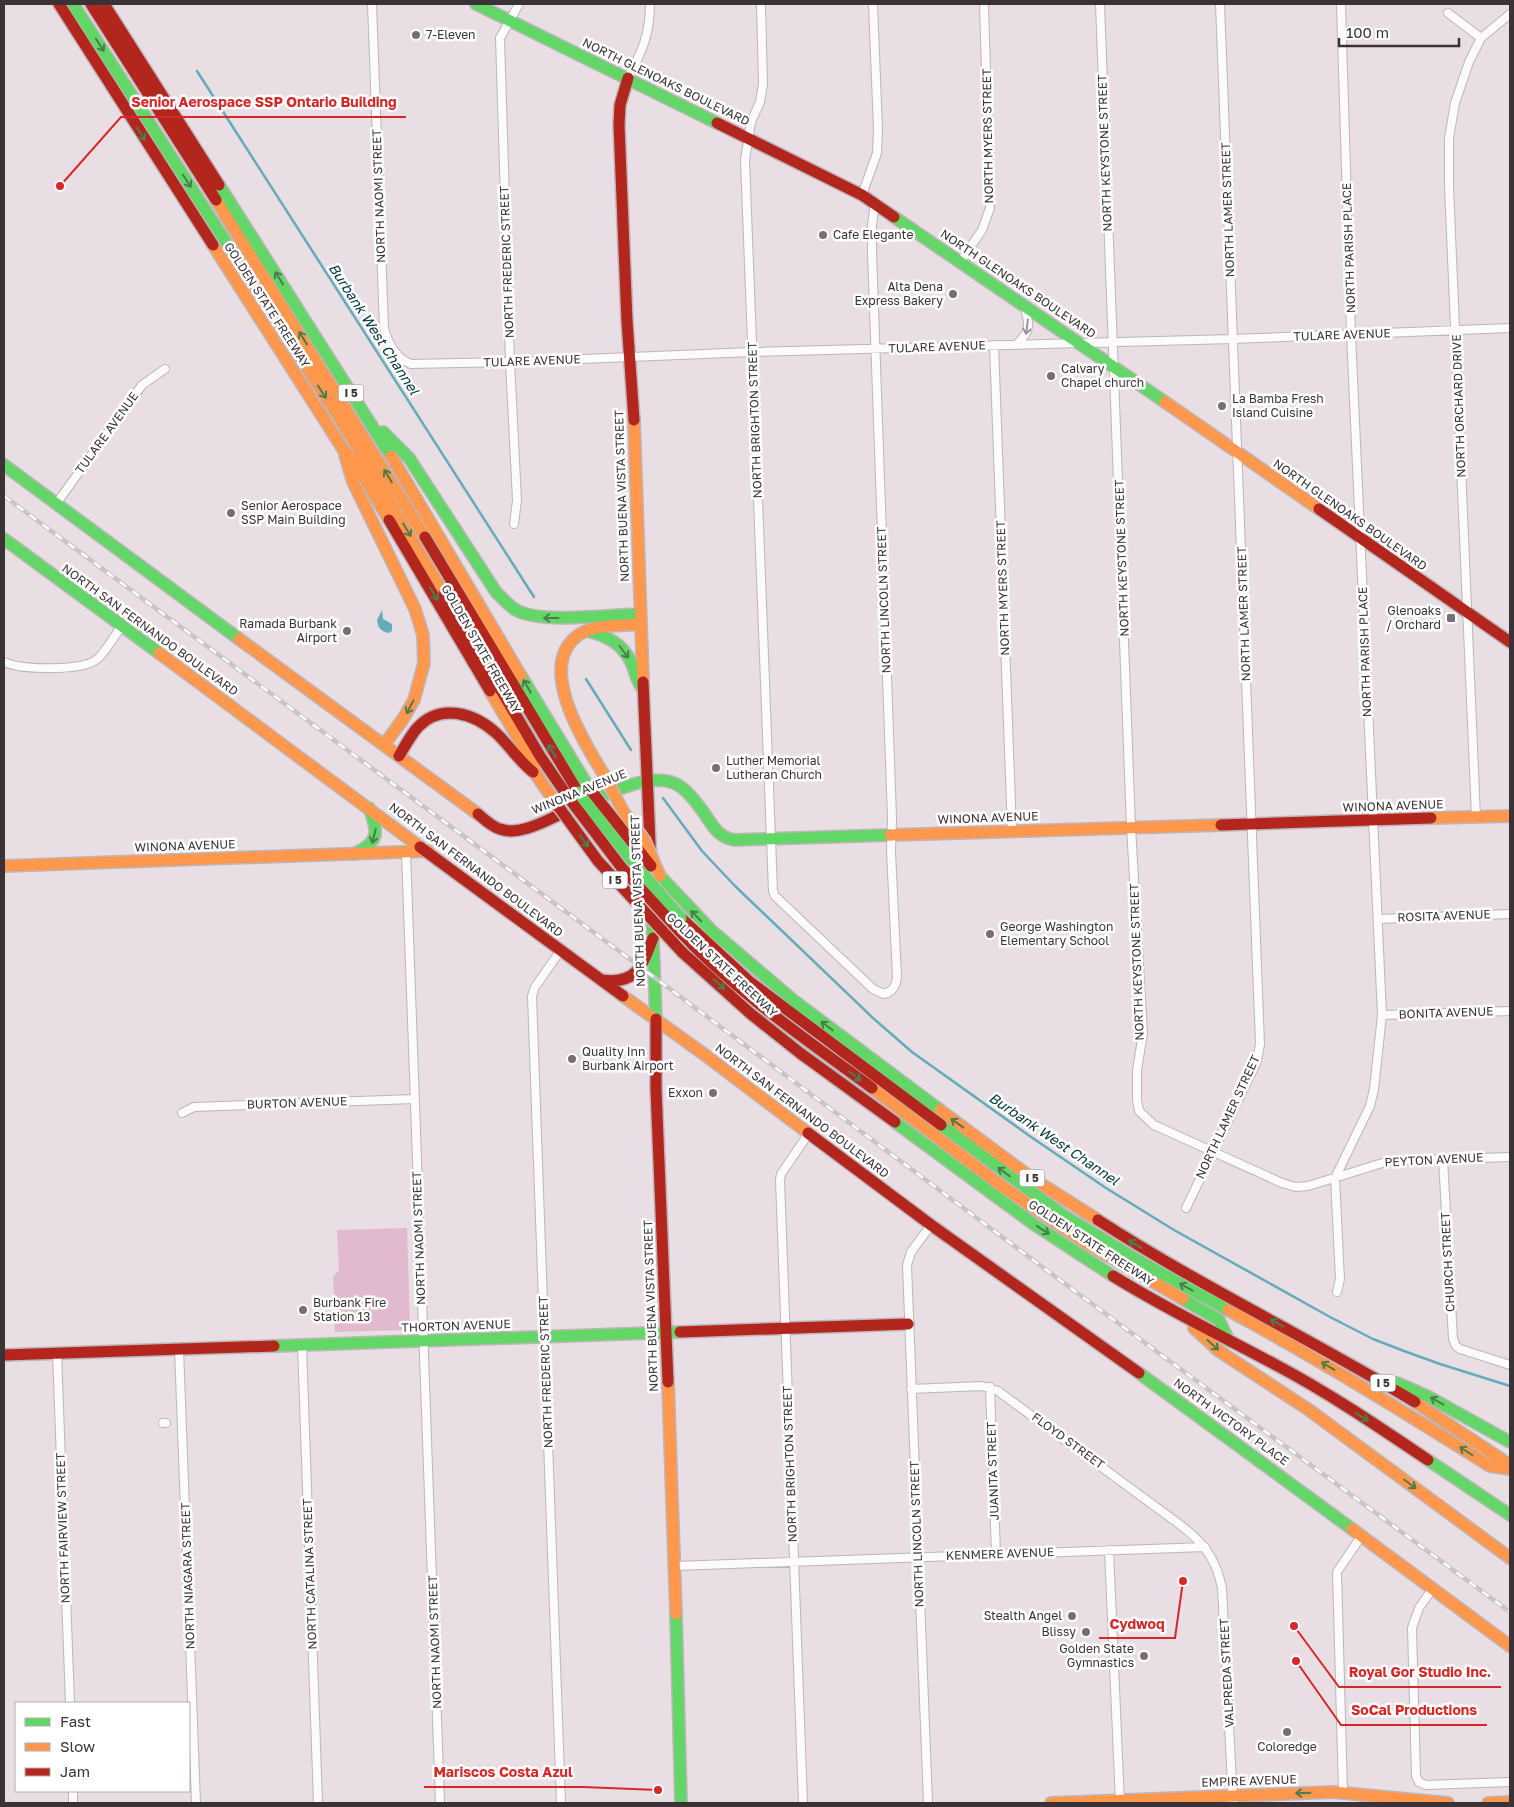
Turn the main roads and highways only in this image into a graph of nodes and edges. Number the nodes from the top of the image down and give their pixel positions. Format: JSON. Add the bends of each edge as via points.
{"nodes":[{"id":1,"x":59,"y":4,"type":"edge"},
{"id":2,"x":73,"y":4,"type":"edge"},
{"id":3,"x":91,"y":4,"type":"edge"},
{"id":4,"x":104,"y":4,"type":"edge"},
{"id":5,"x":476,"y":4,"type":"edge"},
{"id":6,"x":628,"y":78,"type":"junction"},
{"id":7,"x":363,"y":411,"type":"junction"},
{"id":8,"x":343,"y":450,"type":"junction"},
{"id":9,"x":4,"y":465,"type":"edge"},
{"id":10,"x":4,"y":539,"type":"edge"},
{"id":11,"x":640,"y":619,"type":"junction"},
{"id":12,"x":588,"y":631,"type":"junction"},
{"id":13,"x":1510,"y":642,"type":"edge"},
{"id":14,"x":643,"y":689,"type":"junction"},
{"id":15,"x":384,"y":744,"type":"junction"},
{"id":16,"x":399,"y":756,"type":"junction"},
{"id":17,"x":537,"y":776,"type":"junction"},
{"id":18,"x":648,"y":782,"type":"junction"},
{"id":19,"x":578,"y":792,"type":"junction"},
{"id":20,"x":369,"y":808,"type":"junction"},
{"id":21,"x":1510,"y":816,"type":"edge"},
{"id":22,"x":428,"y":851,"type":"junction"},
{"id":23,"x":354,"y":854,"type":"junction"},
{"id":24,"x":4,"y":866,"type":"edge"},
{"id":25,"x":660,"y":876,"type":"junction"},
{"id":26,"x":653,"y":938,"type":"junction"},
{"id":27,"x":600,"y":979,"type":"junction"},
{"id":28,"x":656,"y":1019,"type":"junction"},
{"id":29,"x":931,"y":1225,"type":"joint"},
{"id":30,"x":1176,"y":1313,"type":"junction"},
{"id":31,"x":908,"y":1324,"type":"road end"},
{"id":32,"x":665,"y":1332,"type":"junction"},
{"id":33,"x":1229,"y":1341,"type":"junction"},
{"id":34,"x":4,"y":1355,"type":"edge"},
{"id":35,"x":1350,"y":1363,"type":"junction"},
{"id":36,"x":1510,"y":1442,"type":"edge"},
{"id":37,"x":1510,"y":1465,"type":"edge"},
{"id":38,"x":1510,"y":1469,"type":"edge"},
{"id":39,"x":1510,"y":1515,"type":"edge"},
{"id":40,"x":1510,"y":1558,"type":"edge"},
{"id":41,"x":1510,"y":1646,"type":"edge"},
{"id":42,"x":1232,"y":1799,"type":"edge"},
{"id":43,"x":1120,"y":1802,"type":"edge"},
{"id":44,"x":1510,"y":1802,"type":"edge"},
{"id":45,"x":681,"y":1803,"type":"edge"},
{"id":46,"x":1051,"y":1803,"type":"edge"},
{"id":47,"x":1448,"y":1803,"type":"edge"},
{"id":48,"x":1488,"y":1803,"type":"edge"}],
"edges":[{"from":1,"to":8,"type":"main road","name":"GOLDEN STATE FREEWAY","number":"I 5","one_way":true},
{"from":2,"to":19,"type":"main road","one_way":true,"via":[[349,433],[540,756]]},
{"from":19,"to":3,"type":"main road","one_way":true,"via":[[331,382]]},
{"from":7,"to":4,"type":"main road","name":"GOLDEN STATE FREEWAY","number":"I 5","one_way":true},
{"from":5,"to":6,"type":"main road","name":"NORTH GLENOAKS BOULEVARD"},
{"from":6,"to":11,"type":"main road","name":"NORTH BUENA VISTA STREET","via":[[618,126],[631,357]]},
{"from":6,"to":13,"type":"main road","name":"NORTH GLENOAKS BOULEVARD","via":[[875,203]]},
{"from":11,"to":7,"type":"main road","one_way":true,"via":[[543,618],[515,610],[496,592],[409,458]]},
{"from":19,"to":7,"type":"main road","name":"GOLDEN STATE FREEWAY","number":"I 5","one_way":true,"via":[[540,708]]},
{"from":8,"to":15,"type":"main road","one_way":true,"via":[[353,482],[415,609],[423,635],[424,663],[414,700]]},
{"from":8,"to":17,"type":"main road","name":"GOLDEN STATE FREEWAY","number":"I 5","one_way":true,"via":[[358,466],[531,760]]},
{"from":9,"to":15,"type":"main road"},
{"from":10,"to":20,"type":"main road","name":"NORTH SAN FERNANDO BOULEVARD"},
{"from":11,"to":12,"type":"main road"},
{"from":11,"to":14,"type":"main road","name":"NORTH BUENA VISTA STREET"},
{"from":12,"to":14,"type":"main road","one_way":true,"via":[[615,641],[625,652],[635,680]]},
{"from":12,"to":25,"type":"main road","bridge":true,"via":[[573,639],[562,653],[560,675],[581,733],[623,811],[645,841]]},
{"from":14,"to":18,"type":"main road","name":"NORTH BUENA VISTA STREET"},
{"from":15,"to":16,"type":"main road"},
{"from":16,"to":17,"type":"main road","via":[[422,723],[434,715],[449,712],[465,714],[480,720],[497,734]]},
{"from":16,"to":18,"type":"main road","name":"WINONA AVENUE","via":[[503,831],[512,832],[628,786]]},
{"from":17,"to":30,"type":"main road","name":"GOLDEN STATE FREEWAY","number":"I 5","one_way":true,"bridge":true,"via":[[598,861],[682,952],[751,1014],[994,1196],[1115,1277]]},
{"from":18,"to":21,"type":"main road","name":"WINONA AVENUE","via":[[672,781],[682,787],[718,833],[734,840]]},
{"from":18,"to":26,"type":"main road","name":"NORTH BUENA VISTA STREET"},
{"from":19,"to":25,"type":"main road","name":"GOLDEN STATE FREEWAY","number":"I 5","bridge":true,"via":[[628,838]]},
{"from":19,"to":33,"type":"main road","one_way":true,"bridge":true,"via":[[587,825],[612,857],[701,954],[762,1006],[1003,1186],[1086,1243],[1218,1320]]},
{"from":38,"to":19,"type":"main road","one_way":true,"bridge":true,"via":[[1490,1466],[1291,1344],[1139,1261],[1064,1215],[967,1145],[750,982],[646,880]]},
{"from":20,"to":22,"type":"main road","name":"NORTH SAN FERNANDO BOULEVARD"},
{"from":20,"to":23,"type":"main road","one_way":true,"via":[[376,836],[370,846]]},
{"from":22,"to":23,"type":"main road","name":"WINONA AVENUE"},
{"from":22,"to":27,"type":"main road","name":"NORTH SAN FERNANDO BOULEVARD"},
{"from":23,"to":24,"type":"main road","name":"WINONA AVENUE"},
{"from":35,"to":25,"type":"main road","name":"GOLDEN STATE FREEWAY","number":"I 5","one_way":true,"via":[[1141,1248],[1033,1179],[792,1000],[738,955]]},
{"from":26,"to":27,"type":"main road","via":[[643,965],[633,977],[618,982]]},
{"from":26,"to":28,"type":"main road","name":"NORTH BUENA VISTA STREET"},
{"from":27,"to":28,"type":"main road","name":"NORTH SAN FERNANDO BOULEVARD"},
{"from":28,"to":29,"type":"main road","name":"NORTH SAN FERNANDO BOULEVARD"},
{"from":28,"to":32,"type":"main road","name":"NORTH BUENA VISTA STREET"},
{"from":29,"to":41,"type":"main road","name":"NORTH VICTORY PLACE","via":[[1179,1401]]},
{"from":30,"to":33,"type":"main road","name":"GOLDEN STATE FREEWAY","number":"I 5"},
{"from":30,"to":40,"type":"main road","one_way":true,"via":[[1219,1351],[1309,1410]]},
{"from":31,"to":32,"type":"main road","name":"THORTON AVENUE"},
{"from":32,"to":34,"type":"main road","name":"THORTON AVENUE"},
{"from":32,"to":45,"type":"main road","name":"NORTH BUENA VISTA STREET"},
{"from":33,"to":39,"type":"main road","name":"GOLDEN STATE FREEWAY","number":"I 5","one_way":true,"via":[[1278,1366],[1379,1427]]},
{"from":36,"to":35,"type":"main road","one_way":true,"via":[[1429,1397]]},
{"from":35,"to":37,"type":"main road","name":"GOLDEN STATE FREEWAY","number":"I 5"},
{"from":42,"to":43,"type":"main road","name":"EMPIRE AVENUE"},
{"from":47,"to":42,"type":"main road","name":"EMPIRE AVENUE","one_way":true,"via":[[1343,1792]]},
{"from":43,"to":46,"type":"main road","name":"EMPIRE AVENUE"},
{"from":44,"to":48,"type":"main road"}]}
